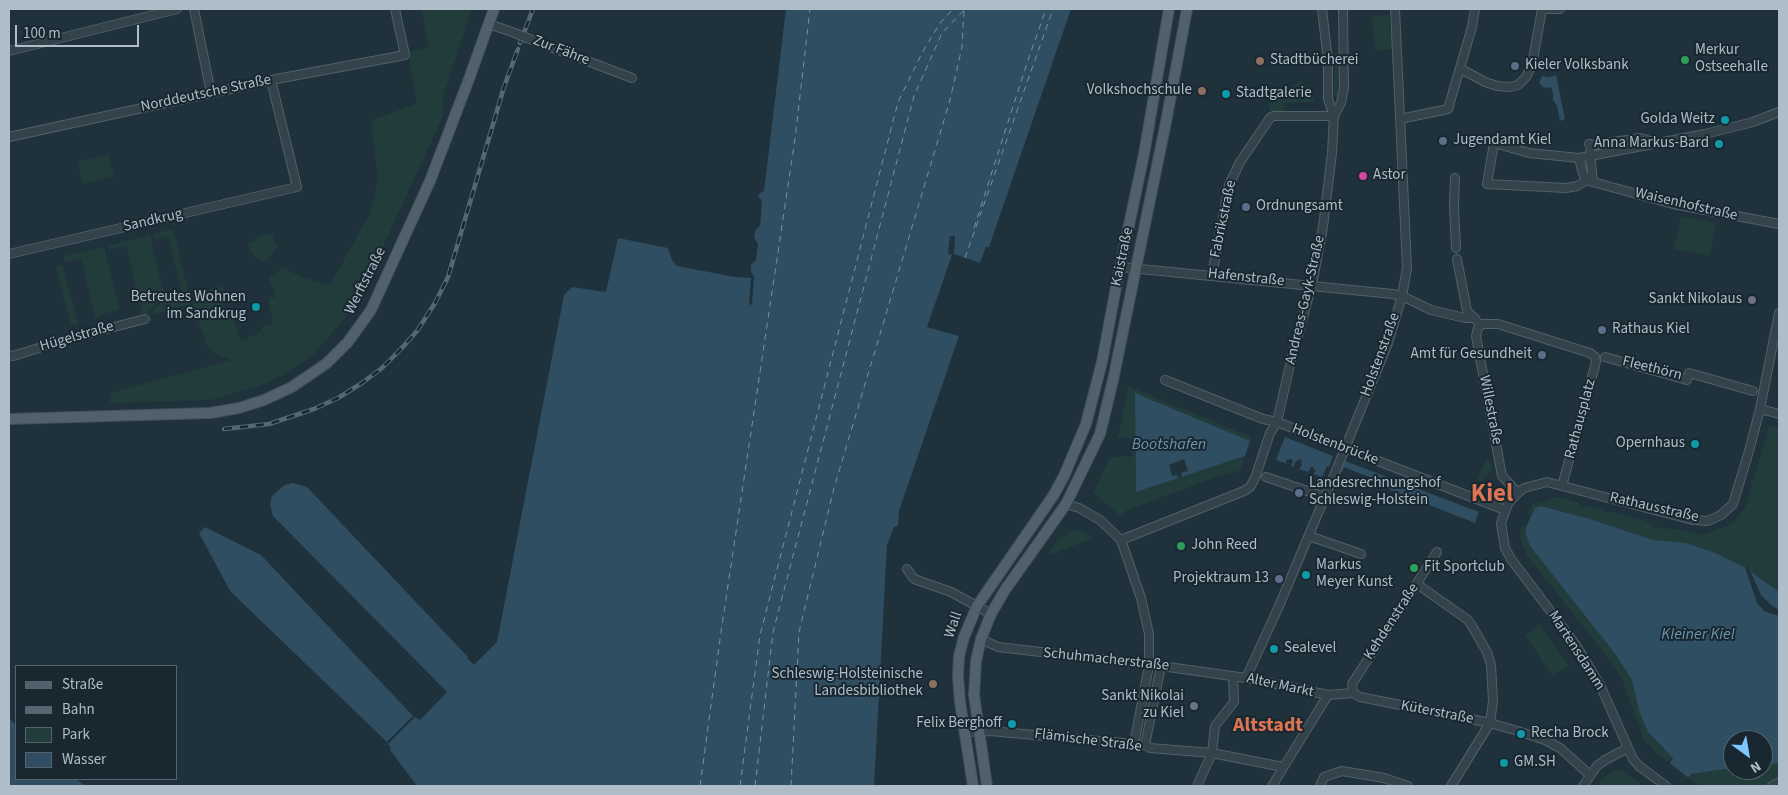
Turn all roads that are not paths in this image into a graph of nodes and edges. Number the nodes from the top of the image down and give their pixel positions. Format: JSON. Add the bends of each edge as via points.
{"nodes":[{"id":1,"x":177,"y":9,"type":"edge"},
{"id":2,"x":194,"y":9,"type":"edge"},
{"id":3,"x":395,"y":9,"type":"edge"},
{"id":4,"x":494,"y":9,"type":"edge"},
{"id":5,"x":1169,"y":9,"type":"edge"},
{"id":6,"x":1186,"y":9,"type":"edge"},
{"id":7,"x":1322,"y":9,"type":"edge"},
{"id":8,"x":1343,"y":9,"type":"edge"},
{"id":9,"x":1395,"y":9,"type":"edge"},
{"id":10,"x":1475,"y":9,"type":"edge"},
{"id":11,"x":1542,"y":9,"type":"edge"},
{"id":12,"x":1560,"y":9,"type":"edge"},
{"id":13,"x":489,"y":24,"type":"junction"},
{"id":14,"x":9,"y":51,"type":"edge"},
{"id":15,"x":1460,"y":69,"type":"junction"},
{"id":16,"x":632,"y":78,"type":"dead end"},
{"id":17,"x":271,"y":80,"type":"junction"},
{"id":18,"x":211,"y":93,"type":"junction"},
{"id":19,"x":1779,"y":112,"type":"edge"},
{"id":20,"x":1334,"y":118,"type":"junction"},
{"id":21,"x":1400,"y":119,"type":"junction"},
{"id":22,"x":9,"y":136,"type":"edge"},
{"id":23,"x":1656,"y":142,"type":"junction"},
{"id":24,"x":1589,"y":144,"type":"junction"},
{"id":25,"x":1590,"y":156,"type":"junction"},
{"id":26,"x":1579,"y":158,"type":"junction"},
{"id":27,"x":1455,"y":178,"type":"dead end"},
{"id":28,"x":1590,"y":181,"type":"junction"},
{"id":29,"x":1779,"y":224,"type":"edge"},
{"id":30,"x":1456,"y":248,"type":"dead end"},
{"id":31,"x":9,"y":254,"type":"edge"},
{"id":32,"x":1458,"y":259,"type":"dead end"},
{"id":33,"x":1120,"y":267,"type":"junction"},
{"id":34,"x":1136,"y":269,"type":"junction"},
{"id":35,"x":1212,"y":275,"type":"junction"},
{"id":36,"x":1312,"y":285,"type":"junction"},
{"id":37,"x":1402,"y":296,"type":"junction"},
{"id":38,"x":1779,"y":313,"type":"edge"},
{"id":39,"x":1475,"y":318,"type":"junction"},
{"id":40,"x":145,"y":319,"type":"dead end"},
{"id":41,"x":1482,"y":324,"type":"junction"},
{"id":42,"x":9,"y":355,"type":"edge"},
{"id":43,"x":1605,"y":357,"type":"dead end"},
{"id":44,"x":1165,"y":380,"type":"dead end"},
{"id":45,"x":1753,"y":391,"type":"dead end"},
{"id":46,"x":1760,"y":409,"type":"junction"},
{"id":47,"x":1779,"y":414,"type":"edge"},
{"id":48,"x":9,"y":419,"type":"edge"},
{"id":49,"x":1277,"y":422,"type":"junction"},
{"id":50,"x":1343,"y":452,"type":"junction"},
{"id":51,"x":1266,"y":477,"type":"dead end"},
{"id":52,"x":1562,"y":486,"type":"junction"},
{"id":53,"x":1518,"y":493,"type":"junction"},
{"id":54,"x":1053,"y":496,"type":"junction"},
{"id":55,"x":1325,"y":497,"type":"junction"},
{"id":56,"x":1066,"y":504,"type":"junction"},
{"id":57,"x":1505,"y":510,"type":"junction"},
{"id":58,"x":1309,"y":536,"type":"junction"},
{"id":59,"x":1121,"y":540,"type":"junction"},
{"id":60,"x":1437,"y":552,"type":"dead end"},
{"id":61,"x":1362,"y":554,"type":"dead end"},
{"id":62,"x":907,"y":568,"type":"dead end"},
{"id":63,"x":1417,"y":584,"type":"junction"},
{"id":64,"x":976,"y":606,"type":"junction"},
{"id":65,"x":991,"y":614,"type":"junction"},
{"id":66,"x":981,"y":639,"type":"junction"},
{"id":67,"x":1149,"y":666,"type":"junction"},
{"id":68,"x":1161,"y":666,"type":"junction"},
{"id":69,"x":1233,"y":677,"type":"junction"},
{"id":70,"x":1246,"y":678,"type":"junction"},
{"id":71,"x":1353,"y":692,"type":"junction"},
{"id":72,"x":1328,"y":695,"type":"junction"},
{"id":73,"x":1490,"y":724,"type":"junction"},
{"id":74,"x":978,"y":731,"type":"junction"},
{"id":75,"x":965,"y":732,"type":"junction"},
{"id":76,"x":1134,"y":744,"type":"junction"},
{"id":77,"x":1145,"y":746,"type":"junction"},
{"id":78,"x":1628,"y":748,"type":"junction"},
{"id":79,"x":1212,"y":752,"type":"junction"},
{"id":80,"x":1283,"y":767,"type":"junction"},
{"id":81,"x":1590,"y":775,"type":"junction"},
{"id":82,"x":1779,"y":782,"type":"edge"},
{"id":83,"x":973,"y":786,"type":"edge"},
{"id":84,"x":987,"y":786,"type":"edge"},
{"id":85,"x":1197,"y":786,"type":"edge"},
{"id":86,"x":1272,"y":786,"type":"edge"},
{"id":87,"x":1320,"y":786,"type":"edge"},
{"id":88,"x":1408,"y":786,"type":"edge"},
{"id":89,"x":1451,"y":786,"type":"edge"},
{"id":90,"x":1582,"y":786,"type":"edge"},
{"id":91,"x":1666,"y":786,"type":"edge"},
{"id":92,"x":1772,"y":786,"type":"edge"}],
"edges":[{"from":1,"to":14,"type":"street"},
{"from":2,"to":18,"type":"street"},
{"from":3,"to":17,"type":"street","name":"Norddeutsche Straße","via":[[405,55]]},
{"from":4,"to":13,"type":"main road","name":"Werftstraße"},
{"from":5,"to":33,"type":"main road","name":"Kaistraße"},
{"from":6,"to":34,"type":"main road","name":"Kaistraße"},
{"from":7,"to":20,"type":"street","name":"Andreas-Gayk-Straße","via":[[1328,98]]},
{"from":8,"to":20,"type":"street","name":"Andreas-Gayk-Straße","via":[[1344,88],[1342,104]]},
{"from":9,"to":21,"type":"street","name":"Holstenstraße"},
{"from":10,"to":15,"type":"street"},
{"from":11,"to":12,"type":"street"},
{"from":11,"to":15,"type":"street","via":[[1532,64],[1526,78],[1518,85],[1497,86]]},
{"from":13,"to":16,"type":"street","name":"Zur Fähre","bridge":true},
{"from":13,"to":48,"type":"main road","name":"Werftstraße","via":[[430,181],[371,310],[348,342],[326,363],[292,387],[240,408],[210,413]]},
{"from":15,"to":21,"type":"street","via":[[1448,110]]},
{"from":17,"to":18,"type":"street","name":"Norddeutsche Straße"},
{"from":17,"to":31,"type":"street","name":"Sandkrug","via":[[296,187]]},
{"from":18,"to":22,"type":"street","name":"Norddeutsche Straße"},
{"from":19,"to":23,"type":"street","via":[[1705,134]]},
{"from":20,"to":35,"type":"street","name":"Fabrikstraße","via":[[1270,118],[1228,185]]},
{"from":20,"to":36,"type":"street","name":"Andreas-Gayk-Straße","via":[[1323,227]]},
{"from":21,"to":37,"type":"street","name":"Holstenstraße","via":[[1407,268]]},
{"from":23,"to":24,"type":"street","via":[[1633,139]]},
{"from":23,"to":25,"type":"street"},
{"from":24,"to":25,"type":"street"},
{"from":24,"to":26,"type":"street"},
{"from":25,"to":26,"type":"street"},
{"from":25,"to":28,"type":"street"},
{"from":26,"to":28,"type":"street","via":[[1583,174]]},
{"from":26,"to":28,"type":"street","via":[[1529,153],[1494,143],[1487,184],[1566,188]]},
{"from":27,"to":30,"type":"street"},
{"from":28,"to":29,"type":"street","name":"Waisenhofstraße","via":[[1673,204]]},
{"from":32,"to":39,"type":"street","via":[[1467,311]]},
{"from":33,"to":34,"type":"street","name":"Hafenstraße"},
{"from":33,"to":54,"type":"main road","name":"Kaistraße","via":[[1086,424]]},
{"from":34,"to":35,"type":"street","name":"Hafenstraße"},
{"from":34,"to":56,"type":"main road","name":"Kaistraße","via":[[1100,434]]},
{"from":35,"to":36,"type":"street","name":"Hafenstraße"},
{"from":36,"to":37,"type":"street","name":"Hafenstraße"},
{"from":36,"to":49,"type":"street","name":"Andreas-Gayk-Straße"},
{"from":37,"to":39,"type":"street","name":"Hafenstraße","via":[[1431,310]]},
{"from":37,"to":50,"type":"street","name":"Holstenstraße","via":[[1388,343]]},
{"from":38,"to":46,"type":"street","name":"Rathausstraße"},
{"from":39,"to":41,"type":"street"},
{"from":40,"to":42,"type":"street","name":"Hügelstraße"},
{"from":41,"to":52,"type":"street","name":"Rathausplatz","via":[[1498,324],[1595,357]]},
{"from":41,"to":53,"type":"street","name":"Willestraße","via":[[1476,336],[1502,476]]},
{"from":43,"to":45,"type":"street","name":"Fleethörn","via":[[1687,380],[1689,373]]},
{"from":44,"to":49,"type":"street","name":"Holstenbrücke"},
{"from":46,"to":47,"type":"street"},
{"from":46,"to":52,"type":"street","name":"Rathausstraße","via":[[1733,504],[1721,515],[1708,520],[1693,520]]},
{"from":49,"to":50,"type":"street","name":"Holstenbrücke"},
{"from":49,"to":59,"type":"street","name":"Andreas-Gayk-Straße","via":[[1250,487]]},
{"from":50,"to":55,"type":"street","name":"Holstenstraße"},
{"from":50,"to":57,"type":"street","name":"Holstenbrücke"},
{"from":51,"to":55,"type":"street"},
{"from":52,"to":53,"type":"street","name":"Rathausstraße","via":[[1547,482],[1524,488]]},
{"from":53,"to":57,"type":"street"},
{"from":54,"to":56,"type":"street"},
{"from":54,"to":64,"type":"main road","name":"Wall"},
{"from":55,"to":58,"type":"street","name":"Holstenstraße"},
{"from":56,"to":59,"type":"street","via":[[1100,520]]},
{"from":56,"to":65,"type":"main road","name":"Wall","via":[[1004,590]]},
{"from":57,"to":78,"type":"street","name":"Martensdamm","via":[[1501,523],[1505,548],[1511,560],[1576,645],[1600,685]]},
{"from":58,"to":61,"type":"street"},
{"from":58,"to":70,"type":"street","name":"Holstenstraße"},
{"from":59,"to":67,"type":"street","via":[[1141,598],[1149,634]]},
{"from":60,"to":63,"type":"street","name":"Kehdenstraße"},
{"from":62,"to":64,"type":"street","via":[[914,579],[951,592]]},
{"from":63,"to":71,"type":"street","name":"Kehdenstraße","via":[[1352,684]]},
{"from":63,"to":73,"type":"street","via":[[1468,620],[1487,652],[1493,701]]},
{"from":64,"to":65,"type":"street"},
{"from":64,"to":75,"type":"main road","name":"Wall","via":[[964,637],[958,676]]},
{"from":65,"to":66,"type":"main road","name":"Wall"},
{"from":66,"to":67,"type":"street","name":"Schuhmacherstraße","via":[[998,648]]},
{"from":66,"to":74,"type":"main road","name":"Wall","via":[[974,684]]},
{"from":67,"to":68,"type":"street","name":"Schuhmacherstraße"},
{"from":67,"to":76,"type":"street"},
{"from":68,"to":69,"type":"street","name":"Schuhmacherstraße"},
{"from":68,"to":77,"type":"street"},
{"from":69,"to":70,"type":"street","name":"Alter Markt"},
{"from":69,"to":79,"type":"street","name":"Alter Markt","via":[[1234,702],[1215,726]]},
{"from":70,"to":72,"type":"street","name":"Alter Markt"},
{"from":71,"to":72,"type":"street","name":"Alter Markt"},
{"from":71,"to":73,"type":"street","name":"Küterstraße","via":[[1360,698]]},
{"from":72,"to":80,"type":"street","name":"Alter Markt"},
{"from":73,"to":81,"type":"street","name":"Küterstraße","via":[[1545,740],[1560,748]]},
{"from":73,"to":89,"type":"street"},
{"from":74,"to":75,"type":"street","name":"Flämische Straße"},
{"from":74,"to":76,"type":"street","name":"Flämische Straße"},
{"from":74,"to":84,"type":"main road","name":"Wall"},
{"from":75,"to":83,"type":"main road","name":"Wall"},
{"from":76,"to":77,"type":"street","name":"Flämische Straße"},
{"from":77,"to":79,"type":"street","name":"Flämische Straße"},
{"from":78,"to":81,"type":"street","via":[[1605,760]]},
{"from":78,"to":91,"type":"street","name":"Martensdamm","via":[[1639,766]]},
{"from":79,"to":80,"type":"street"},
{"from":79,"to":85,"type":"street","name":"Alter Markt"},
{"from":80,"to":86,"type":"street","name":"Alter Markt"},
{"from":81,"to":90,"type":"street"},
{"from":82,"to":92,"type":"street"},
{"from":87,"to":88,"type":"street","via":[[1324,777],[1342,770]]}]}
